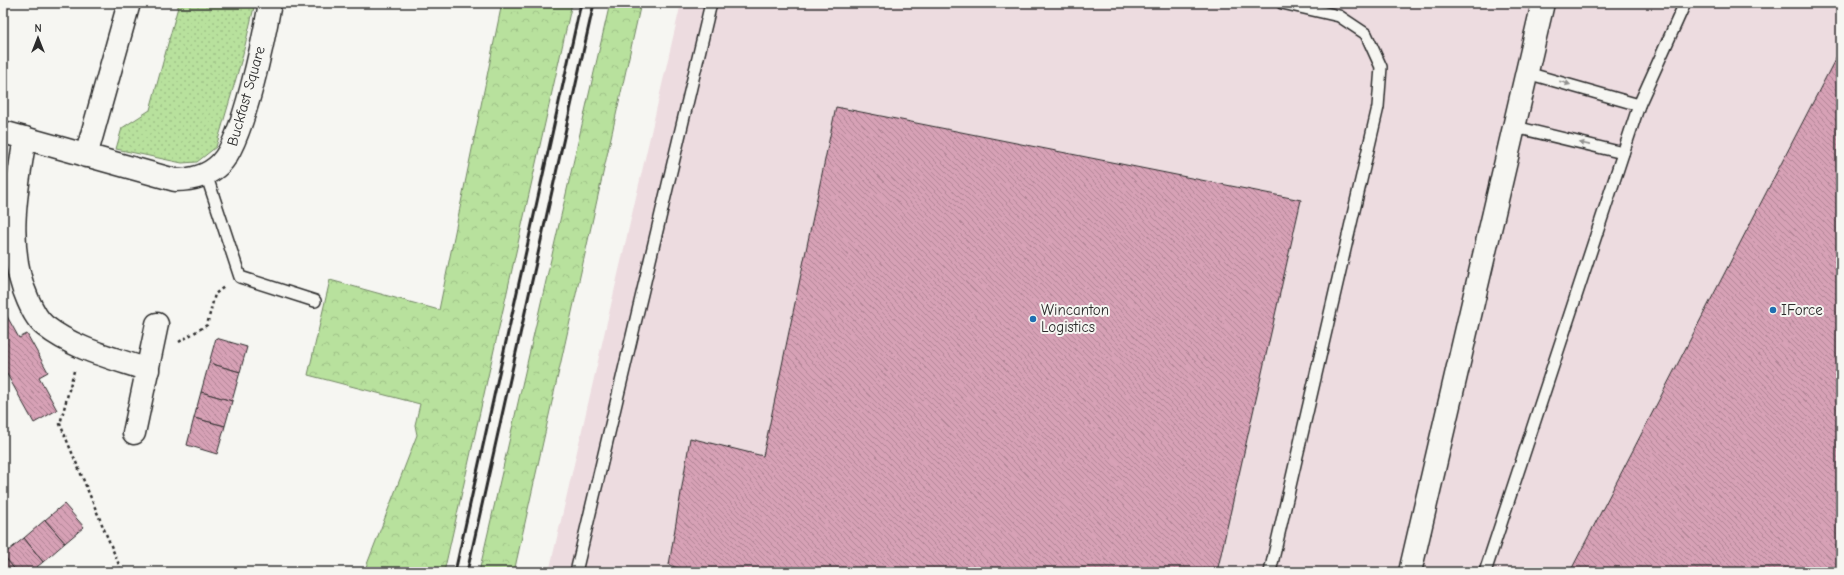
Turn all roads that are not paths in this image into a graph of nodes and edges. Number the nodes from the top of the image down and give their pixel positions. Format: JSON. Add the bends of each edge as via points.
{"nodes":[{"id":1,"x":129,"y":3,"type":"edge"},
{"id":2,"x":270,"y":3,"type":"edge"},
{"id":3,"x":711,"y":3,"type":"edge"},
{"id":4,"x":1282,"y":3,"type":"edge"},
{"id":5,"x":1543,"y":3,"type":"edge"},
{"id":6,"x":1685,"y":3,"type":"edge"},
{"id":7,"x":1527,"y":73,"type":"junction"},
{"id":8,"x":1639,"y":105,"type":"junction"},
{"id":9,"x":1515,"y":127,"type":"junction"},
{"id":10,"x":3,"y":132,"type":"edge"},
{"id":11,"x":25,"y":138,"type":"junction"},
{"id":12,"x":1623,"y":153,"type":"junction"},
{"id":13,"x":86,"y":156,"type":"junction"},
{"id":14,"x":206,"y":174,"type":"junction"},
{"id":15,"x":315,"y":301,"type":"dead end"},
{"id":16,"x":157,"y":324,"type":"dead end"},
{"id":17,"x":149,"y":364,"type":"junction"},
{"id":18,"x":134,"y":433,"type":"dead end"},
{"id":19,"x":576,"y":572,"type":"edge"},
{"id":20,"x":1270,"y":572,"type":"edge"},
{"id":21,"x":1410,"y":572,"type":"edge"},
{"id":22,"x":1485,"y":572,"type":"edge"}],
"edges":[{"from":1,"to":13,"type":"street"},
{"from":2,"to":14,"type":"street","name":"Buckfast Square","via":[[244,113],[231,151],[220,165]]},
{"from":3,"to":19,"type":"lane"},
{"from":4,"to":20,"type":"lane","via":[[1339,16],[1366,34],[1381,67],[1378,107]]},
{"from":5,"to":7,"type":"street"},
{"from":6,"to":8,"type":"lane"},
{"from":7,"to":8,"type":"lane","one_way":true},
{"from":7,"to":9,"type":"street"},
{"from":8,"to":12,"type":"lane"},
{"from":12,"to":9,"type":"lane","one_way":true},
{"from":9,"to":21,"type":"street"},
{"from":10,"to":11,"type":"street","name":"Buckfast Square"},
{"from":11,"to":13,"type":"street","name":"Buckfast Square"},
{"from":11,"to":17,"type":"street","via":[[14,208],[14,232],[20,278],[33,311],[44,325],[81,347]]},
{"from":12,"to":22,"type":"lane"},
{"from":13,"to":14,"type":"street","name":"Buckfast Square","via":[[175,180],[192,180]]},
{"from":14,"to":15,"type":"lane","via":[[240,277]]},
{"from":16,"to":17,"type":"street"},
{"from":17,"to":18,"type":"street"}]}
